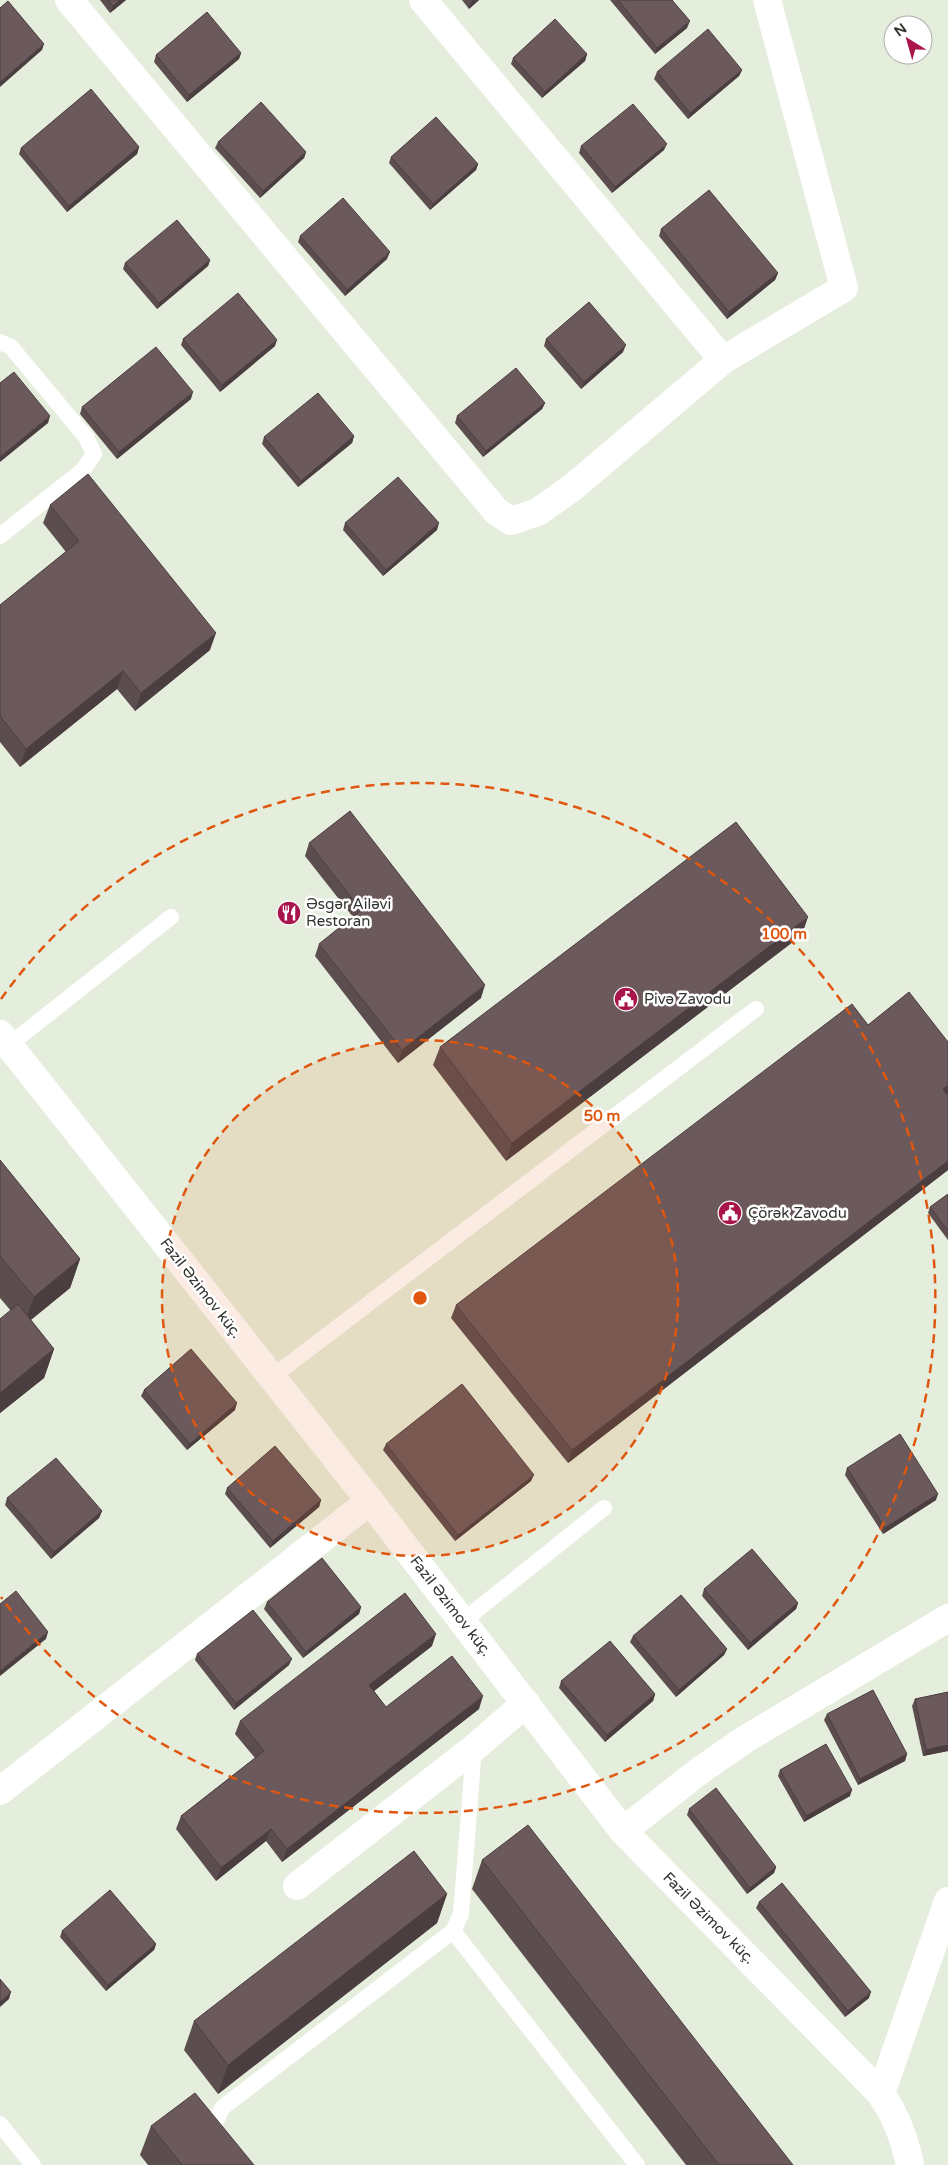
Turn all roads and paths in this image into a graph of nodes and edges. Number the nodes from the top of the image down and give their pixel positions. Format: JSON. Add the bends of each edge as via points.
{"nodes":[{"id":1,"x":69,"y":0,"type":"edge"},
{"id":2,"x":423,"y":0,"type":"edge"},
{"id":3,"x":767,"y":0,"type":"edge"},
{"id":4,"x":0,"y":342,"type":"edge"},
{"id":5,"x":723,"y":360,"type":"junction"},
{"id":6,"x":0,"y":536,"type":"edge"},
{"id":7,"x":171,"y":917,"type":"dead end"},
{"id":8,"x":756,"y":1009,"type":"dead end"},
{"id":9,"x":5,"y":1040,"type":"edge"},
{"id":10,"x":272,"y":1377,"type":"junction"},
{"id":11,"x":370,"y":1501,"type":"junction"},
{"id":12,"x":604,"y":1508,"type":"dead end"},
{"id":13,"x":948,"y":1618,"type":"edge"},
{"id":14,"x":463,"y":1620,"type":"junction"},
{"id":15,"x":526,"y":1703,"type":"junction"},
{"id":16,"x":474,"y":1748,"type":"junction"},
{"id":17,"x":0,"y":1791,"type":"edge"},
{"id":18,"x":623,"y":1831,"type":"junction"},
{"id":19,"x":297,"y":1886,"type":"dead end"},
{"id":20,"x":948,"y":1901,"type":"edge"},
{"id":21,"x":453,"y":1931,"type":"junction"},
{"id":22,"x":881,"y":2094,"type":"junction"},
{"id":23,"x":0,"y":2124,"type":"edge"},
{"id":24,"x":33,"y":2165,"type":"edge"},
{"id":25,"x":238,"y":2165,"type":"edge"},
{"id":26,"x":637,"y":2165,"type":"edge"},
{"id":27,"x":910,"y":2165,"type":"edge"}],
"edges":[{"from":1,"to":5,"type":"street","via":[[496,511],[511,520],[538,512],[573,487]]},
{"from":2,"to":5,"type":"street"},
{"from":3,"to":5,"type":"street","via":[[844,288]]},
{"from":4,"to":6,"type":"lane","via":[[11,347],[86,437],[94,454],[83,470]]},
{"from":7,"to":9,"type":"lane"},
{"from":8,"to":10,"type":"lane"},
{"from":9,"to":10,"type":"street","name":"Fazil Əzimov küç."},
{"from":10,"to":11,"type":"street","name":"Fazil Əzimov küç."},
{"from":11,"to":14,"type":"street","name":"Fazil Əzimov küç."},
{"from":11,"to":17,"type":"street"},
{"from":12,"to":14,"type":"lane"},
{"from":13,"to":18,"type":"street","via":[[744,1740]]},
{"from":14,"to":15,"type":"street","name":"Fazil Əzimov küç."},
{"from":15,"to":16,"type":"street"},
{"from":15,"to":18,"type":"street","name":"Fazil Əzimov küç."},
{"from":16,"to":19,"type":"street"},
{"from":16,"to":21,"type":"lane","via":[[461,1914]]},
{"from":18,"to":22,"type":"street","name":"Fazil Əzimov küç."},
{"from":20,"to":22,"type":"street"},
{"from":21,"to":25,"type":"lane","via":[[222,2108],[214,2125],[221,2144]]},
{"from":21,"to":26,"type":"lane"},
{"from":22,"to":27,"type":"street","name":"Fazil Əzimov küç.","via":[[894,2114]]},
{"from":23,"to":24,"type":"lane"}]}
